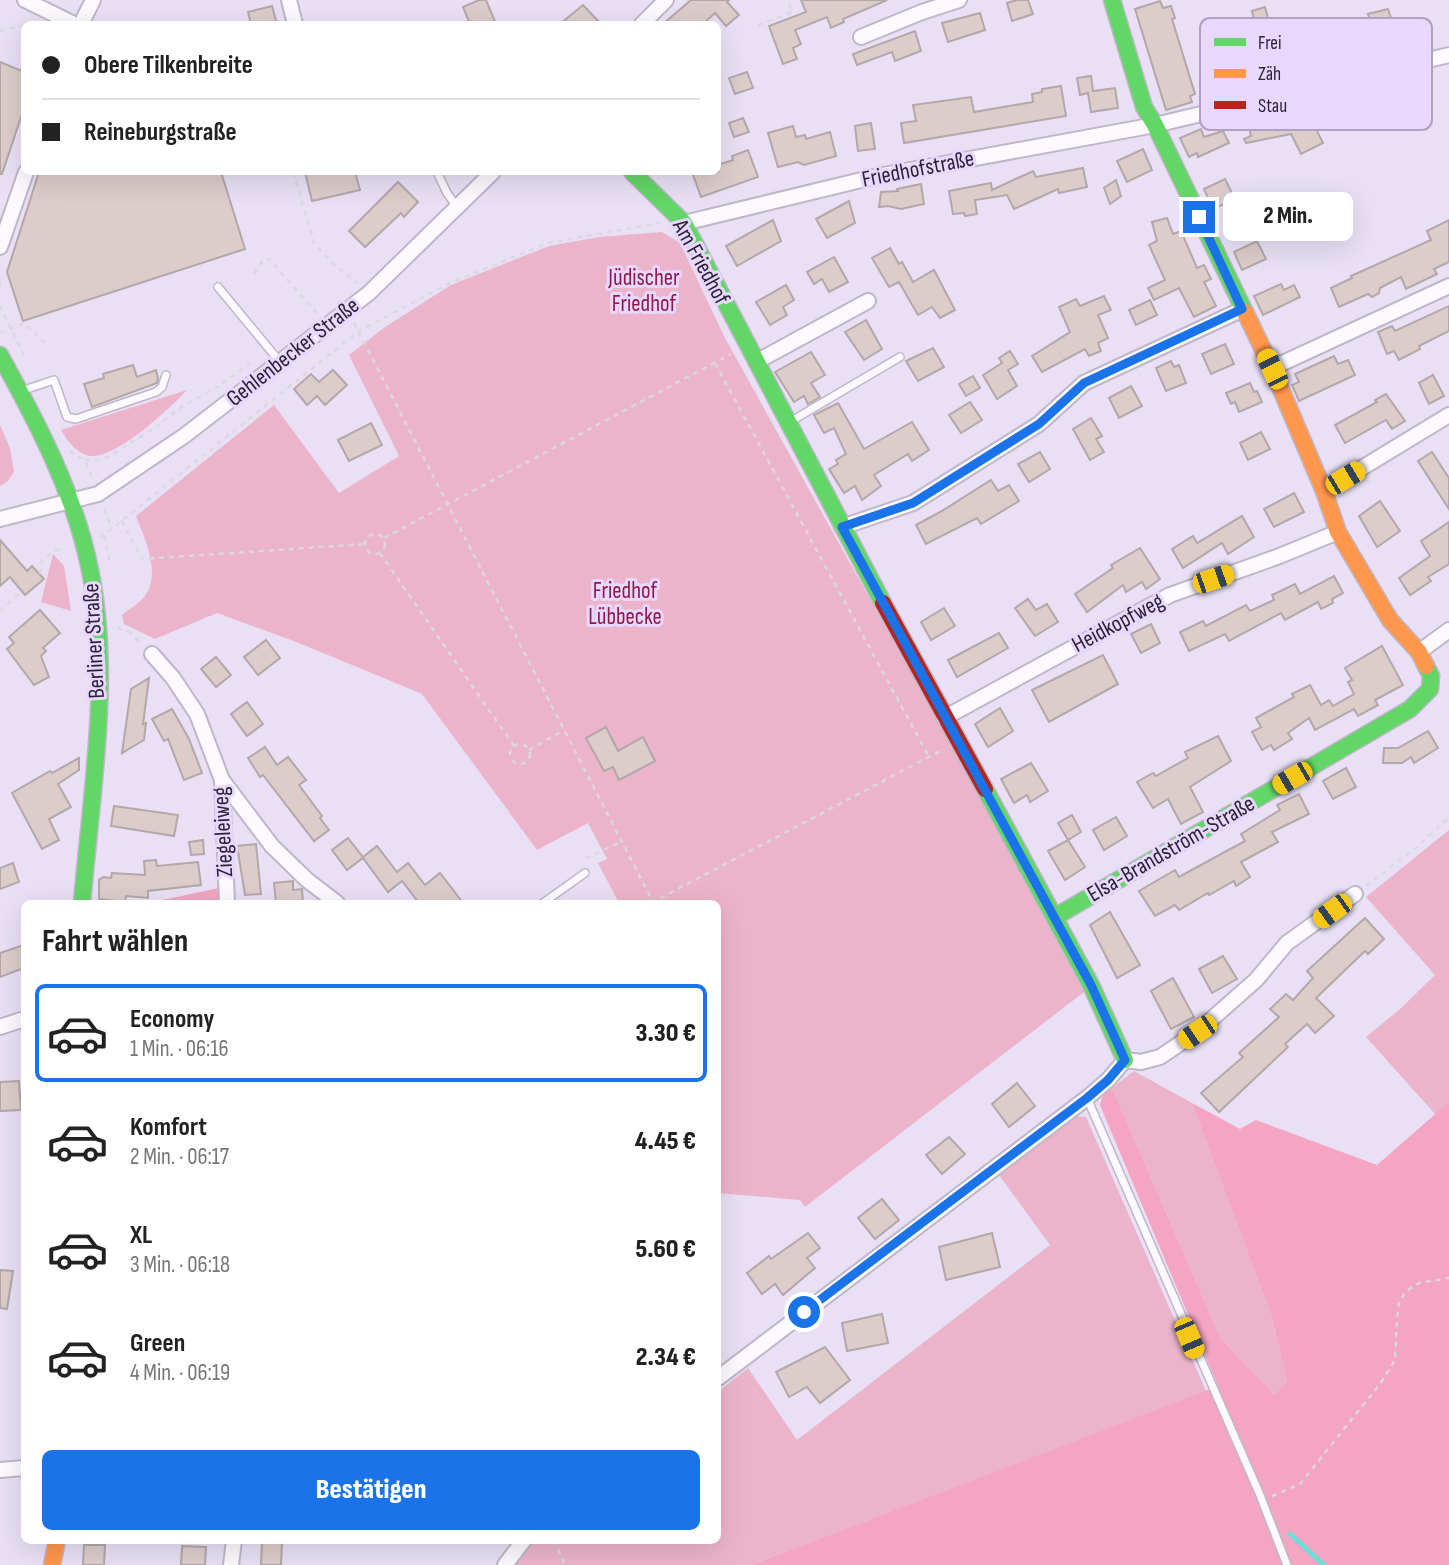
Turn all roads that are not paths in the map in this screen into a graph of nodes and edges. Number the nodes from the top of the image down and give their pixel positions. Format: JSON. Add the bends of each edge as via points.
{"nodes":[{"id":1,"x":24,"y":0,"type":"edge"},
{"id":2,"x":93,"y":0,"type":"edge"},
{"id":3,"x":289,"y":0,"type":"edge"},
{"id":4,"x":666,"y":0,"type":"edge"},
{"id":5,"x":959,"y":0,"type":"edge"},
{"id":6,"x":1112,"y":0,"type":"edge"},
{"id":7,"x":920,"y":6,"type":"edge"},
{"id":8,"x":68,"y":21,"type":"edge"},
{"id":9,"x":82,"y":21,"type":"edge"},
{"id":10,"x":294,"y":21,"type":"edge"},
{"id":11,"x":645,"y":21,"type":"edge"},
{"id":12,"x":860,"y":37,"type":"dead end"},
{"id":13,"x":1200,"y":114,"type":"edge"},
{"id":14,"x":1155,"y":125,"type":"junction"},
{"id":15,"x":25,"y":175,"type":"edge"},
{"id":16,"x":438,"y":175,"type":"edge"},
{"id":17,"x":490,"y":175,"type":"edge"},
{"id":18,"x":635,"y":175,"type":"edge"},
{"id":19,"x":457,"y":207,"type":"junction"},
{"id":20,"x":682,"y":221,"type":"junction"},
{"id":21,"x":0,"y":247,"type":"edge"},
{"id":22,"x":218,"y":286,"type":"dead end"},
{"id":23,"x":1449,"y":286,"type":"edge"},
{"id":24,"x":868,"y":301,"type":"dead end"},
{"id":25,"x":1242,"y":309,"type":"junction"},
{"id":26,"x":0,"y":355,"type":"edge"},
{"id":27,"x":900,"y":357,"type":"dead end"},
{"id":28,"x":755,"y":362,"type":"junction"},
{"id":29,"x":281,"y":363,"type":"junction"},
{"id":30,"x":1272,"y":369,"type":"junction"},
{"id":31,"x":166,"y":375,"type":"dead end"},
{"id":32,"x":20,"y":390,"type":"junction"},
{"id":33,"x":1449,"y":415,"type":"edge"},
{"id":34,"x":788,"y":423,"type":"junction"},
{"id":35,"x":1324,"y":491,"type":"junction"},
{"id":36,"x":71,"y":502,"type":"junction"},
{"id":37,"x":0,"y":519,"type":"edge"},
{"id":38,"x":842,"y":527,"type":"junction"},
{"id":39,"x":1338,"y":531,"type":"junction"},
{"id":40,"x":1448,"y":631,"type":"edge"},
{"id":41,"x":1419,"y":652,"type":"junction"},
{"id":42,"x":152,"y":654,"type":"road end"},
{"id":43,"x":944,"y":718,"type":"junction"},
{"id":44,"x":222,"y":780,"type":"junction"},
{"id":45,"x":585,"y":873,"type":"dead end"},
{"id":46,"x":1355,"y":894,"type":"road end"},
{"id":47,"x":82,"y":900,"type":"edge"},
{"id":48,"x":227,"y":900,"type":"edge"},
{"id":49,"x":333,"y":900,"type":"edge"},
{"id":50,"x":547,"y":900,"type":"edge"},
{"id":51,"x":1055,"y":917,"type":"junction"},
{"id":52,"x":21,"y":1020,"type":"edge"},
{"id":53,"x":0,"y":1027,"type":"edge"},
{"id":54,"x":1125,"y":1060,"type":"junction"},
{"id":55,"x":1087,"y":1098,"type":"junction"},
{"id":56,"x":721,"y":1376,"type":"edge"},
{"id":57,"x":21,"y":1468,"type":"edge"},
{"id":58,"x":0,"y":1470,"type":"edge"},
{"id":59,"x":45,"y":1544,"type":"edge"},
{"id":60,"x":56,"y":1544,"type":"edge"},
{"id":61,"x":234,"y":1544,"type":"edge"},
{"id":62,"x":521,"y":1544,"type":"edge"},
{"id":63,"x":50,"y":1565,"type":"edge"},
{"id":64,"x":231,"y":1565,"type":"edge"},
{"id":65,"x":505,"y":1565,"type":"edge"},
{"id":66,"x":1287,"y":1565,"type":"edge"}],
"edges":[{"from":1,"to":8,"type":"street"},
{"from":2,"to":9,"type":"street"},
{"from":3,"to":10,"type":"street"},
{"from":4,"to":11,"type":"street"},
{"from":5,"to":7,"type":"street"},
{"from":6,"to":14,"type":"street","via":[[1144,107]]},
{"from":7,"to":12,"type":"street"},
{"from":13,"to":14,"type":"street","name":"Friedhofstraße"},
{"from":14,"to":20,"type":"street","name":"Friedhofstraße","via":[[878,176]]},
{"from":14,"to":25,"type":"street"},
{"from":15,"to":21,"type":"street"},
{"from":16,"to":19,"type":"lane"},
{"from":17,"to":19,"type":"street","name":"Gehlenbecker Straße"},
{"from":18,"to":20,"type":"street","name":"Am Friedhof"},
{"from":19,"to":29,"type":"street","name":"Gehlenbecker Straße","via":[[369,293]]},
{"from":20,"to":28,"type":"street","name":"Am Friedhof"},
{"from":22,"to":29,"type":"lane"},
{"from":23,"to":30,"type":"street"},
{"from":24,"to":28,"type":"street"},
{"from":25,"to":30,"type":"street"},
{"from":25,"to":38,"type":"street","via":[[1084,383],[1039,424],[913,503]]},
{"from":26,"to":32,"type":"street","name":"Berliner Straße"},
{"from":27,"to":34,"type":"lane"},
{"from":28,"to":34,"type":"street","name":"Am Friedhof"},
{"from":29,"to":36,"type":"street","name":"Gehlenbecker Straße","via":[[111,486]]},
{"from":30,"to":35,"type":"street"},
{"from":31,"to":32,"type":"lane","via":[[156,392],[76,419],[67,417],[54,380]]},
{"from":32,"to":36,"type":"street","name":"Berliner Straße"},
{"from":33,"to":35,"type":"street"},
{"from":34,"to":38,"type":"street","name":"Am Friedhof"},
{"from":35,"to":39,"type":"street"},
{"from":36,"to":37,"type":"street","name":"Gehlenbecker Straße"},
{"from":36,"to":47,"type":"street","name":"Berliner Straße","via":[[84,543],[98,623],[99,703]]},
{"from":38,"to":43,"type":"street","name":"Am Friedhof"},
{"from":39,"to":41,"type":"street","via":[[1390,620]]},
{"from":39,"to":43,"type":"street","name":"Heidkopfweg","via":[[1170,595]]},
{"from":40,"to":41,"type":"street"},
{"from":41,"to":51,"type":"street","name":"Elsa-Brandström-Straße","via":[[1431,676],[1430,689],[1410,709]]},
{"from":42,"to":44,"type":"street","name":"Ziegeleiweg","via":[[197,714]]},
{"from":43,"to":51,"type":"street","name":"Am Friedhof"},
{"from":44,"to":48,"type":"street","name":"Ziegeleiweg"},
{"from":44,"to":49,"type":"street","via":[[272,846]]},
{"from":45,"to":50,"type":"lane"},
{"from":46,"to":54,"type":"street","via":[[1287,943],[1256,980],[1197,1032],[1160,1057]]},
{"from":51,"to":54,"type":"street","name":"Am Friedhof"},
{"from":52,"to":53,"type":"street"},
{"from":54,"to":55,"type":"street"},
{"from":55,"to":56,"type":"street"},
{"from":55,"to":66,"type":"lane"},
{"from":57,"to":58,"type":"street"},
{"from":59,"to":63,"type":"street"},
{"from":60,"to":63,"type":"street"},
{"from":61,"to":64,"type":"street"},
{"from":62,"to":65,"type":"street"}]}
